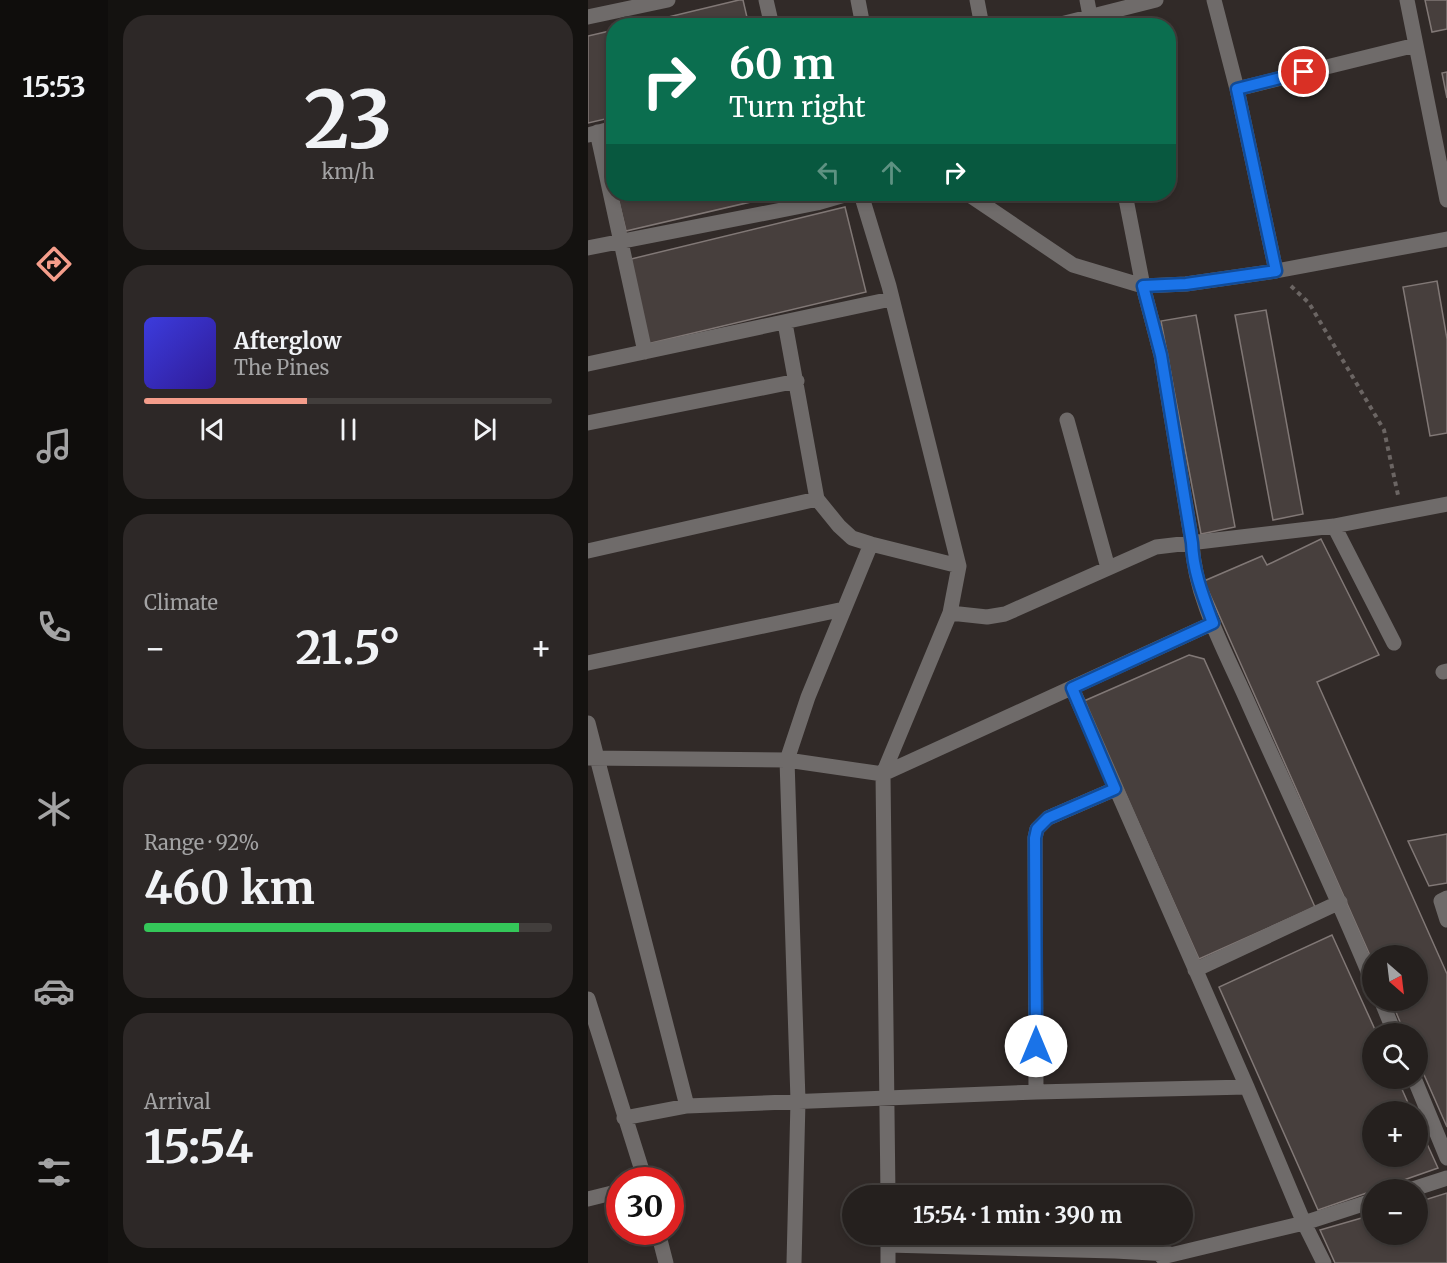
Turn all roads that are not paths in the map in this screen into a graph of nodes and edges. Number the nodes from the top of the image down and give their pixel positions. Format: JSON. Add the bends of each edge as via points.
{"nodes":[{"id":1,"x":668,"y":0,"type":"edge"},
{"id":2,"x":766,"y":0,"type":"edge"},
{"id":3,"x":858,"y":0,"type":"edge"},
{"id":4,"x":977,"y":0,"type":"edge"},
{"id":5,"x":1087,"y":0,"type":"edge"},
{"id":6,"x":1156,"y":0,"type":"edge"},
{"id":7,"x":1214,"y":0,"type":"edge"},
{"id":8,"x":1407,"y":0,"type":"edge"},
{"id":9,"x":611,"y":6,"type":"edge"},
{"id":10,"x":588,"y":17,"type":"edge"},
{"id":11,"x":770,"y":18,"type":"edge"},
{"id":12,"x":861,"y":18,"type":"edge"},
{"id":13,"x":980,"y":18,"type":"edge"},
{"id":14,"x":1090,"y":18,"type":"edge"},
{"id":15,"x":1100,"y":18,"type":"edge"},
{"id":16,"x":1416,"y":45,"type":"junction"},
{"id":17,"x":1237,"y":89,"type":"junction"},
{"id":18,"x":593,"y":134,"type":"edge"},
{"id":19,"x":606,"y":184,"type":"edge"},
{"id":20,"x":1447,"y":200,"type":"edge"},
{"id":21,"x":611,"y":201,"type":"edge"},
{"id":22,"x":801,"y":201,"type":"edge"},
{"id":23,"x":863,"y":201,"type":"edge"},
{"id":24,"x":978,"y":201,"type":"edge"},
{"id":25,"x":1126,"y":201,"type":"edge"},
{"id":26,"x":1447,"y":239,"type":"edge"},
{"id":27,"x":621,"y":241,"type":"junction"},
{"id":28,"x":588,"y":248,"type":"edge"},
{"id":29,"x":1276,"y":271,"type":"junction"},
{"id":30,"x":1143,"y":286,"type":"junction"},
{"id":31,"x":891,"y":299,"type":"junction"},
{"id":32,"x":785,"y":323,"type":"junction"},
{"id":33,"x":645,"y":352,"type":"junction"},
{"id":34,"x":588,"y":364,"type":"edge"},
{"id":35,"x":797,"y":381,"type":"junction"},
{"id":36,"x":1067,"y":420,"type":"dead end"},
{"id":37,"x":588,"y":423,"type":"edge"},
{"id":38,"x":818,"y":499,"type":"junction"},
{"id":39,"x":1447,"y":504,"type":"edge"},
{"id":40,"x":1334,"y":526,"type":"junction"},
{"id":41,"x":1192,"y":543,"type":"junction"},
{"id":42,"x":871,"y":544,"type":"junction"},
{"id":43,"x":588,"y":551,"type":"edge"},
{"id":44,"x":959,"y":567,"type":"junction"},
{"id":45,"x":1108,"y":568,"type":"junction"},
{"id":46,"x":844,"y":609,"type":"junction"},
{"id":47,"x":950,"y":613,"type":"junction"},
{"id":48,"x":1213,"y":623,"type":"junction"},
{"id":49,"x":1394,"y":644,"type":"dead end"},
{"id":50,"x":588,"y":663,"type":"edge"},
{"id":51,"x":1072,"y":688,"type":"junction"},
{"id":52,"x":588,"y":723,"type":"edge"},
{"id":53,"x":593,"y":758,"type":"edge"},
{"id":54,"x":787,"y":760,"type":"junction"},
{"id":55,"x":883,"y":774,"type":"junction"},
{"id":56,"x":1115,"y":789,"type":"junction"},
{"id":57,"x":1447,"y":898,"type":"edge"},
{"id":58,"x":1340,"y":902,"type":"junction"},
{"id":59,"x":1447,"y":920,"type":"edge"},
{"id":60,"x":1362,"y":956,"type":"edge"},
{"id":61,"x":1195,"y":970,"type":"junction"},
{"id":62,"x":588,"y":999,"type":"edge"},
{"id":63,"x":1247,"y":1087,"type":"junction"},
{"id":64,"x":1419,"y":1089,"type":"edge"},
{"id":65,"x":1036,"y":1092,"type":"junction"},
{"id":66,"x":888,"y":1097,"type":"junction"},
{"id":67,"x":798,"y":1101,"type":"junction"},
{"id":68,"x":687,"y":1106,"type":"junction"},
{"id":69,"x":624,"y":1118,"type":"junction"},
{"id":70,"x":1447,"y":1158,"type":"edge"},
{"id":71,"x":641,"y":1167,"type":"edge"},
{"id":72,"x":1447,"y":1178,"type":"edge"},
{"id":73,"x":1428,"y":1184,"type":"edge"},
{"id":74,"x":888,"y":1185,"type":"edge"},
{"id":75,"x":606,"y":1194,"type":"edge"},
{"id":76,"x":588,"y":1199,"type":"edge"},
{"id":77,"x":1362,"y":1204,"type":"edge"},
{"id":78,"x":1304,"y":1223,"type":"junction"},
{"id":79,"x":661,"y":1245,"type":"edge"},
{"id":80,"x":888,"y":1245,"type":"edge"},
{"id":81,"x":991,"y":1245,"type":"edge"},
{"id":82,"x":1170,"y":1254,"type":"junction"},
{"id":83,"x":666,"y":1263,"type":"edge"},
{"id":84,"x":794,"y":1263,"type":"edge"},
{"id":85,"x":888,"y":1263,"type":"edge"},
{"id":86,"x":1145,"y":1263,"type":"edge"},
{"id":87,"x":1324,"y":1263,"type":"edge"}],
"edges":[{"from":1,"to":9,"type":"street"},
{"from":2,"to":11,"type":"street"},
{"from":3,"to":12,"type":"street"},
{"from":4,"to":13,"type":"street"},
{"from":5,"to":14,"type":"street"},
{"from":6,"to":15,"type":"street"},
{"from":7,"to":17,"type":"street"},
{"from":8,"to":16,"type":"street"},
{"from":9,"to":10,"type":"street"},
{"from":16,"to":17,"type":"street"},
{"from":16,"to":20,"type":"street"},
{"from":17,"to":29,"type":"street"},
{"from":18,"to":19,"type":"street"},
{"from":21,"to":27,"type":"street"},
{"from":22,"to":27,"type":"street"},
{"from":23,"to":31,"type":"street"},
{"from":24,"to":30,"type":"street","via":[[1073,265]]},
{"from":25,"to":30,"type":"street"},
{"from":26,"to":29,"type":"street"},
{"from":27,"to":28,"type":"street"},
{"from":27,"to":33,"type":"street"},
{"from":29,"to":30,"type":"street"},
{"from":30,"to":41,"type":"street","via":[[1161,355]]},
{"from":31,"to":32,"type":"street"},
{"from":31,"to":44,"type":"street"},
{"from":32,"to":33,"type":"street"},
{"from":32,"to":35,"type":"street"},
{"from":33,"to":34,"type":"street"},
{"from":35,"to":37,"type":"street"},
{"from":35,"to":38,"type":"street"},
{"from":36,"to":45,"type":"street"},
{"from":38,"to":42,"type":"street","via":[[852,538]]},
{"from":38,"to":43,"type":"street"},
{"from":39,"to":40,"type":"street"},
{"from":40,"to":41,"type":"street"},
{"from":40,"to":49,"type":"street"},
{"from":41,"to":45,"type":"street","via":[[1156,546]]},
{"from":41,"to":48,"type":"street","via":[[1193,561]]},
{"from":42,"to":44,"type":"street"},
{"from":42,"to":46,"type":"street"},
{"from":44,"to":47,"type":"street"},
{"from":45,"to":47,"type":"street","via":[[1005,614],[987,617]]},
{"from":46,"to":50,"type":"street"},
{"from":46,"to":54,"type":"street"},
{"from":47,"to":55,"type":"street"},
{"from":48,"to":51,"type":"street"},
{"from":48,"to":58,"type":"street"},
{"from":51,"to":55,"type":"street"},
{"from":51,"to":56,"type":"street"},
{"from":52,"to":53,"type":"street"},
{"from":53,"to":54,"type":"street"},
{"from":53,"to":68,"type":"street"},
{"from":54,"to":55,"type":"street"},
{"from":54,"to":67,"type":"street"},
{"from":55,"to":66,"type":"street"},
{"from":56,"to":61,"type":"street"},
{"from":56,"to":65,"type":"street","via":[[1048,818],[1037,829]]},
{"from":57,"to":59,"type":"street","via":[[1441,901]]},
{"from":58,"to":60,"type":"street"},
{"from":58,"to":61,"type":"street"},
{"from":61,"to":63,"type":"street"},
{"from":62,"to":69,"type":"street"},
{"from":63,"to":65,"type":"street"},
{"from":63,"to":78,"type":"street"},
{"from":64,"to":70,"type":"street"},
{"from":65,"to":66,"type":"street"},
{"from":66,"to":67,"type":"street"},
{"from":66,"to":74,"type":"street"},
{"from":67,"to":68,"type":"street"},
{"from":67,"to":84,"type":"street"},
{"from":68,"to":69,"type":"street"},
{"from":69,"to":71,"type":"street"},
{"from":72,"to":73,"type":"street"},
{"from":75,"to":76,"type":"street"},
{"from":77,"to":78,"type":"street"},
{"from":78,"to":82,"type":"street"},
{"from":78,"to":87,"type":"street"},
{"from":79,"to":83,"type":"street"},
{"from":80,"to":85,"type":"street"},
{"from":81,"to":82,"type":"street"},
{"from":82,"to":86,"type":"street"}]}
